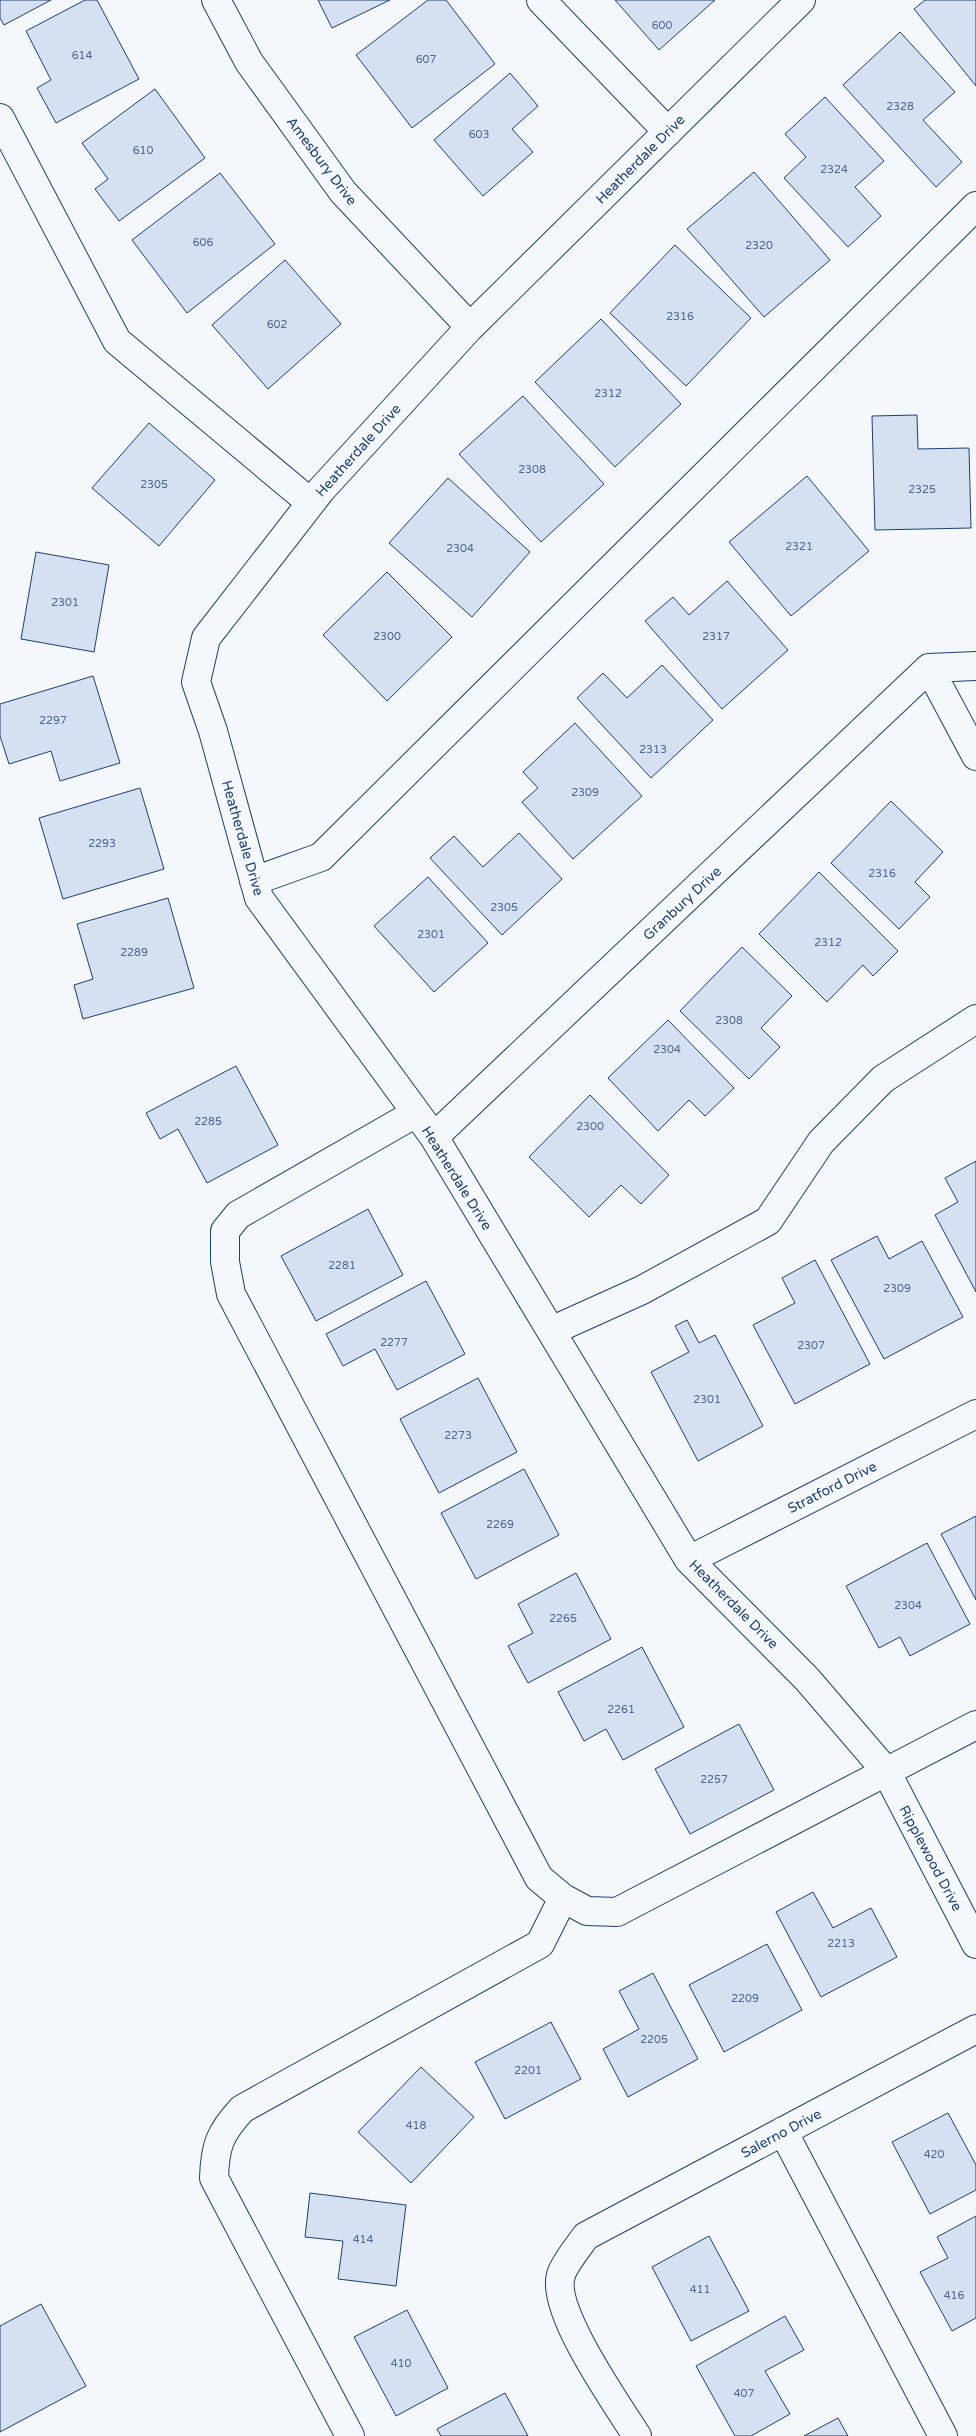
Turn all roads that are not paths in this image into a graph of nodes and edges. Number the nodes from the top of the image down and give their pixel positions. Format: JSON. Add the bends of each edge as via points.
{"nodes":[{"id":1,"x":216,"y":0,"type":"edge"},
{"id":2,"x":541,"y":0,"type":"edge"},
{"id":3,"x":801,"y":0,"type":"edge"},
{"id":4,"x":0,"y":118,"type":"edge"},
{"id":5,"x":668,"y":132,"type":"junction"},
{"id":6,"x":976,"y":206,"type":"edge"},
{"id":7,"x":470,"y":327,"type":"junction"},
{"id":8,"x":311,"y":503,"type":"junction"},
{"id":9,"x":976,"y":666,"type":"edge"},
{"id":10,"x":929,"y":668,"type":"junction"},
{"id":11,"x":976,"y":756,"type":"edge"},
{"id":12,"x":254,"y":881,"type":"junction"},
{"id":13,"x":976,"y":1019,"type":"edge"},
{"id":14,"x":416,"y":1113,"type":"junction"},
{"id":15,"x":434,"y":1137,"type":"junction"},
{"id":16,"x":551,"y":1331,"type":"junction"},
{"id":17,"x":976,"y":1414,"type":"edge"},
{"id":18,"x":689,"y":1560,"type":"junction"},
{"id":19,"x":976,"y":1725,"type":"edge"},
{"id":20,"x":886,"y":1771,"type":"junction"},
{"id":21,"x":563,"y":1898,"type":"junction"},
{"id":22,"x":976,"y":1944,"type":"edge"},
{"id":23,"x":976,"y":2029,"type":"edge"},
{"id":24,"x":783,"y":2131,"type":"junction"},
{"id":25,"x":350,"y":2436,"type":"edge"},
{"id":26,"x":637,"y":2436,"type":"edge"},
{"id":27,"x":943,"y":2436,"type":"edge"}],
"edges":[{"from":1,"to":7,"type":"street","name":"Amesbury Drive","via":[[249,62],[343,192]]},
{"from":2,"to":5,"type":"street"},
{"from":3,"to":5,"type":"street","name":"Heatherdale Drive"},
{"from":4,"to":8,"type":"street","via":[[117,341]]},
{"from":5,"to":7,"type":"street","name":"Heatherdale Drive"},
{"from":6,"to":12,"type":"street","via":[[320,857]]},
{"from":7,"to":8,"type":"street","name":"Heatherdale Drive"},
{"from":8,"to":12,"type":"street","name":"Heatherdale Drive","via":[[206,638],[196,682],[213,731]]},
{"from":9,"to":10,"type":"street"},
{"from":10,"to":11,"type":"street"},
{"from":10,"to":15,"type":"street","name":"Granbury Drive"},
{"from":12,"to":14,"type":"street","name":"Heatherdale Drive","via":[[259,898]]},
{"from":13,"to":16,"type":"street","via":[[883,1079],[821,1142],[768,1221],[642,1290]]},
{"from":14,"to":15,"type":"street","name":"Heatherdale Drive"},
{"from":14,"to":21,"type":"street","via":[[238,1215],[225,1230],[225,1262],[231,1294],[539,1878]]},
{"from":15,"to":16,"type":"street","name":"Heatherdale Drive"},
{"from":16,"to":18,"type":"street","name":"Heatherdale Drive"},
{"from":17,"to":18,"type":"street","name":"Stratford Drive"},
{"from":18,"to":20,"type":"street","name":"Heatherdale Drive","via":[[808,1678]]},
{"from":19,"to":20,"type":"street"},
{"from":20,"to":21,"type":"street","via":[[617,1912],[587,1911]]},
{"from":20,"to":22,"type":"street","name":"Ripplewood Drive"},
{"from":21,"to":25,"type":"street","via":[[540,1944],[242,2109],[227,2125],[215,2152],[214,2178]]},
{"from":23,"to":24,"type":"street","name":"Salerno Drive"},
{"from":24,"to":26,"type":"street","name":"Salerno Drive","via":[[586,2236],[561,2275],[561,2297],[575,2334]]},
{"from":24,"to":27,"type":"street"}]}
